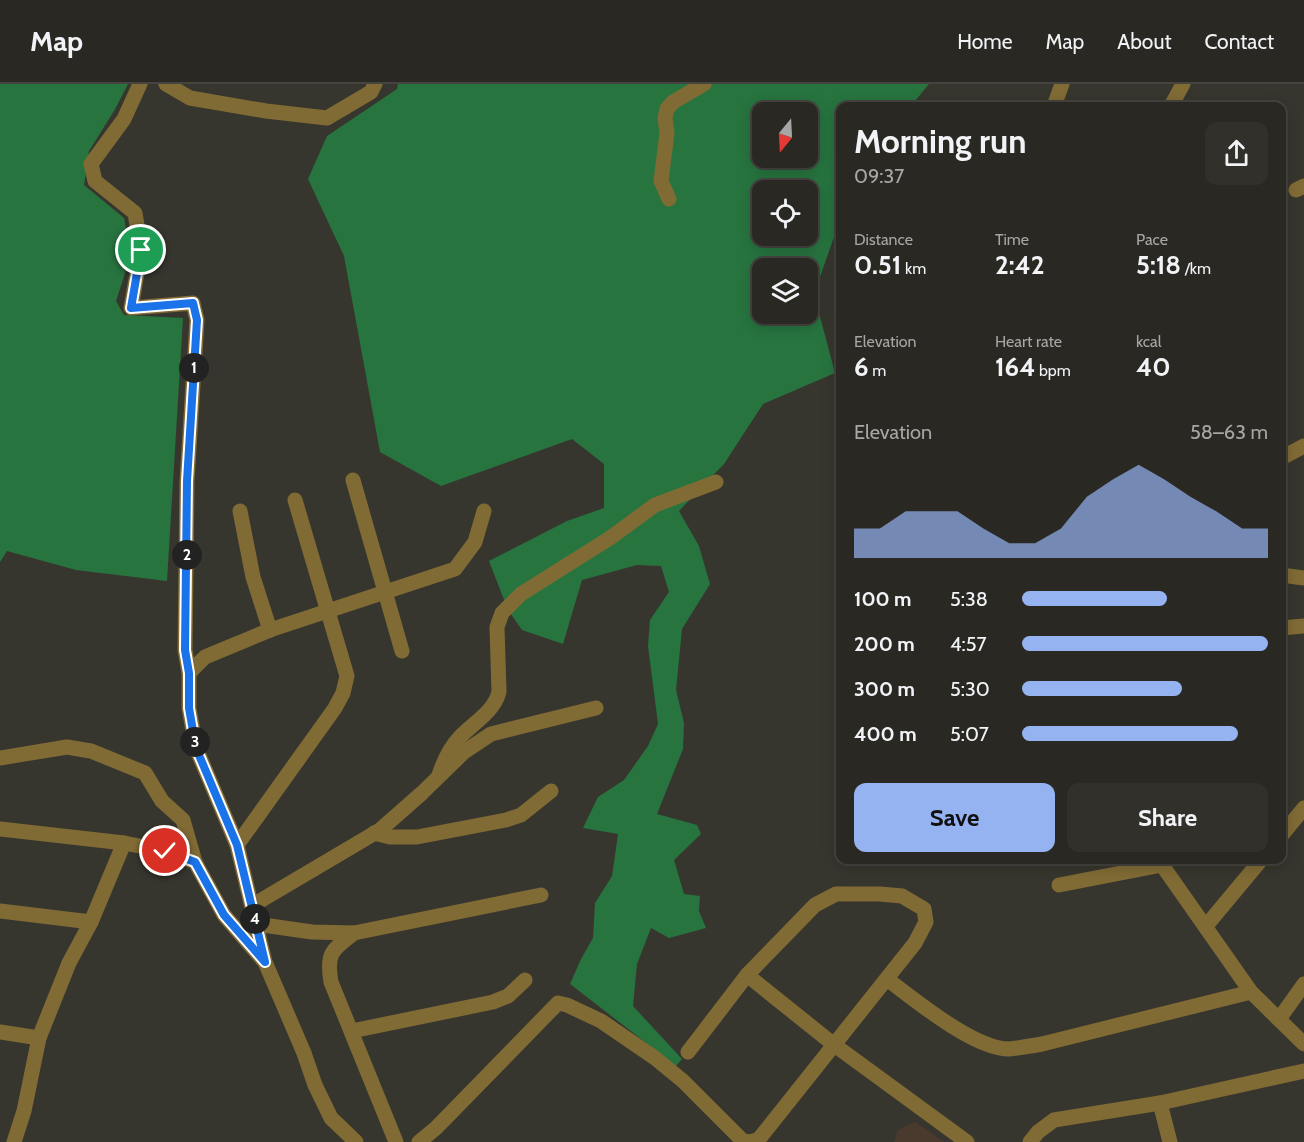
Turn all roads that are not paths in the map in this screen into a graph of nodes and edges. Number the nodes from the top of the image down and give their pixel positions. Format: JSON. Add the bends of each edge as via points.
{"nodes":[{"id":1,"x":140,"y":84,"type":"edge"},
{"id":2,"x":166,"y":84,"type":"edge"},
{"id":3,"x":375,"y":84,"type":"edge"},
{"id":4,"x":704,"y":84,"type":"edge"},
{"id":5,"x":1062,"y":84,"type":"edge"},
{"id":6,"x":1184,"y":84,"type":"edge"},
{"id":7,"x":1055,"y":102,"type":"edge"},
{"id":8,"x":1173,"y":102,"type":"edge"},
{"id":9,"x":669,"y":198,"type":"dead end"},
{"id":10,"x":1304,"y":446,"type":"edge"},
{"id":11,"x":1286,"y":455,"type":"edge"},
{"id":12,"x":353,"y":480,"type":"dead end"},
{"id":13,"x":716,"y":482,"type":"dead end"},
{"id":14,"x":295,"y":500,"type":"dead end"},
{"id":15,"x":240,"y":511,"type":"dead end"},
{"id":16,"x":484,"y":511,"type":"dead end"},
{"id":17,"x":1286,"y":576,"type":"edge"},
{"id":18,"x":1304,"y":578,"type":"edge"},
{"id":19,"x":385,"y":591,"type":"junction"},
{"id":20,"x":326,"y":611,"type":"junction"},
{"id":21,"x":1304,"y":626,"type":"edge"},
{"id":22,"x":1286,"y":628,"type":"edge"},
{"id":23,"x":270,"y":630,"type":"junction"},
{"id":24,"x":402,"y":651,"type":"dead end"},
{"id":25,"x":189,"y":673,"type":"junction"},
{"id":26,"x":596,"y":708,"type":"dead end"},
{"id":27,"x":0,"y":758,"type":"edge"},
{"id":28,"x":439,"y":775,"type":"junction"},
{"id":29,"x":551,"y":791,"type":"dead end"},
{"id":30,"x":1304,"y":808,"type":"edge"},
{"id":31,"x":0,"y":829,"type":"edge"},
{"id":32,"x":1286,"y":830,"type":"edge"},
{"id":33,"x":374,"y":833,"type":"junction"},
{"id":34,"x":124,"y":843,"type":"junction"},
{"id":35,"x":237,"y":845,"type":"junction"},
{"id":36,"x":195,"y":862,"type":"junction"},
{"id":37,"x":1152,"y":864,"type":"edge"},
{"id":38,"x":1162,"y":864,"type":"edge"},
{"id":39,"x":1258,"y":864,"type":"edge"},
{"id":40,"x":1059,"y":885,"type":"dead end"},
{"id":41,"x":541,"y":895,"type":"dead end"},
{"id":42,"x":253,"y":905,"type":"junction"},
{"id":43,"x":0,"y":911,"type":"edge"},
{"id":44,"x":91,"y":922,"type":"junction"},
{"id":45,"x":256,"y":924,"type":"junction"},
{"id":46,"x":1206,"y":926,"type":"junction"},
{"id":47,"x":354,"y":933,"type":"junction"},
{"id":48,"x":265,"y":962,"type":"junction"},
{"id":49,"x":747,"y":975,"type":"junction"},
{"id":50,"x":887,"y":979,"type":"junction"},
{"id":51,"x":525,"y":980,"type":"dead end"},
{"id":52,"x":1304,"y":984,"type":"edge"},
{"id":53,"x":1251,"y":992,"type":"junction"},
{"id":54,"x":1279,"y":1019,"type":"junction"},
{"id":55,"x":352,"y":1031,"type":"junction"},
{"id":56,"x":0,"y":1032,"type":"edge"},
{"id":57,"x":39,"y":1038,"type":"junction"},
{"id":58,"x":833,"y":1044,"type":"junction"},
{"id":59,"x":1304,"y":1044,"type":"edge"},
{"id":60,"x":688,"y":1052,"type":"dead end"},
{"id":61,"x":1304,"y":1071,"type":"edge"},
{"id":62,"x":1160,"y":1102,"type":"junction"},
{"id":63,"x":21,"y":1121,"type":"junction"},
{"id":64,"x":14,"y":1142,"type":"edge"},
{"id":65,"x":19,"y":1142,"type":"edge"},
{"id":66,"x":356,"y":1142,"type":"edge"},
{"id":67,"x":396,"y":1142,"type":"edge"},
{"id":68,"x":419,"y":1142,"type":"edge"},
{"id":69,"x":967,"y":1142,"type":"edge"},
{"id":70,"x":1030,"y":1142,"type":"edge"},
{"id":71,"x":1170,"y":1142,"type":"edge"}],
"edges":[{"from":1,"to":25,"type":"street","via":[[124,119],[92,164],[95,181],[135,213],[141,250],[131,308],[193,303],[197,320],[187,481],[185,650]]},
{"from":2,"to":3,"type":"street","via":[[190,98],[327,118],[371,92]]},
{"from":4,"to":9,"type":"street","via":[[667,109],[661,181]]},
{"from":5,"to":7,"type":"street"},
{"from":6,"to":8,"type":"street"},
{"from":10,"to":11,"type":"street"},
{"from":12,"to":19,"type":"street"},
{"from":13,"to":28,"type":"street","via":[[655,505],[521,594],[502,613],[497,627],[496,703],[445,755]]},
{"from":14,"to":20,"type":"street"},
{"from":15,"to":23,"type":"street","via":[[253,577]]},
{"from":16,"to":19,"type":"street","via":[[475,542],[454,569]]},
{"from":17,"to":18,"type":"street"},
{"from":19,"to":20,"type":"street"},
{"from":19,"to":24,"type":"street"},
{"from":20,"to":23,"type":"street"},
{"from":20,"to":35,"type":"street","via":[[347,676],[343,693]]},
{"from":21,"to":22,"type":"street"},
{"from":23,"to":25,"type":"street","via":[[205,657]]},
{"from":25,"to":35,"type":"street","via":[[189,708],[196,748]]},
{"from":26,"to":28,"type":"street","via":[[491,734]]},
{"from":27,"to":36,"type":"street","via":[[67,747],[92,751],[145,773],[162,801],[183,820]]},
{"from":28,"to":33,"type":"street"},
{"from":29,"to":33,"type":"street","via":[[521,815],[506,820],[417,837]]},
{"from":30,"to":32,"type":"street"},
{"from":31,"to":34,"type":"street"},
{"from":33,"to":42,"type":"street"},
{"from":34,"to":36,"type":"street"},
{"from":34,"to":44,"type":"street"},
{"from":35,"to":42,"type":"street"},
{"from":36,"to":48,"type":"street","via":[[224,915]]},
{"from":37,"to":40,"type":"street"},
{"from":38,"to":46,"type":"street"},
{"from":39,"to":46,"type":"street"},
{"from":41,"to":47,"type":"street"},
{"from":42,"to":45,"type":"street"},
{"from":43,"to":44,"type":"street"},
{"from":44,"to":57,"type":"street","via":[[69,963]]},
{"from":45,"to":47,"type":"street"},
{"from":45,"to":48,"type":"street"},
{"from":46,"to":53,"type":"street"},
{"from":47,"to":55,"type":"street","via":[[330,954],[328,965]]},
{"from":48,"to":66,"type":"street","via":[[315,1085],[332,1118]]},
{"from":49,"to":50,"type":"street","via":[[815,905],[836,894],[880,894],[902,896],[924,909],[926,922]]},
{"from":49,"to":58,"type":"street"},
{"from":49,"to":60,"type":"street"},
{"from":50,"to":53,"type":"street","via":[[944,1022],[993,1046],[1008,1049]]},
{"from":50,"to":58,"type":"street"},
{"from":51,"to":55,"type":"street","via":[[507,996],[492,1002]]},
{"from":52,"to":54,"type":"street"},
{"from":53,"to":54,"type":"street"},
{"from":54,"to":59,"type":"street"},
{"from":55,"to":67,"type":"street"},
{"from":56,"to":57,"type":"street"},
{"from":57,"to":63,"type":"street"},
{"from":58,"to":68,"type":"street","via":[[759,1139],[743,1141],[655,1058],[601,1021],[558,1003]]},
{"from":58,"to":69,"type":"street"},
{"from":61,"to":62,"type":"street"},
{"from":62,"to":70,"type":"street","via":[[1054,1120]]},
{"from":62,"to":71,"type":"street"},
{"from":63,"to":64,"type":"street"},
{"from":63,"to":65,"type":"street"}]}
